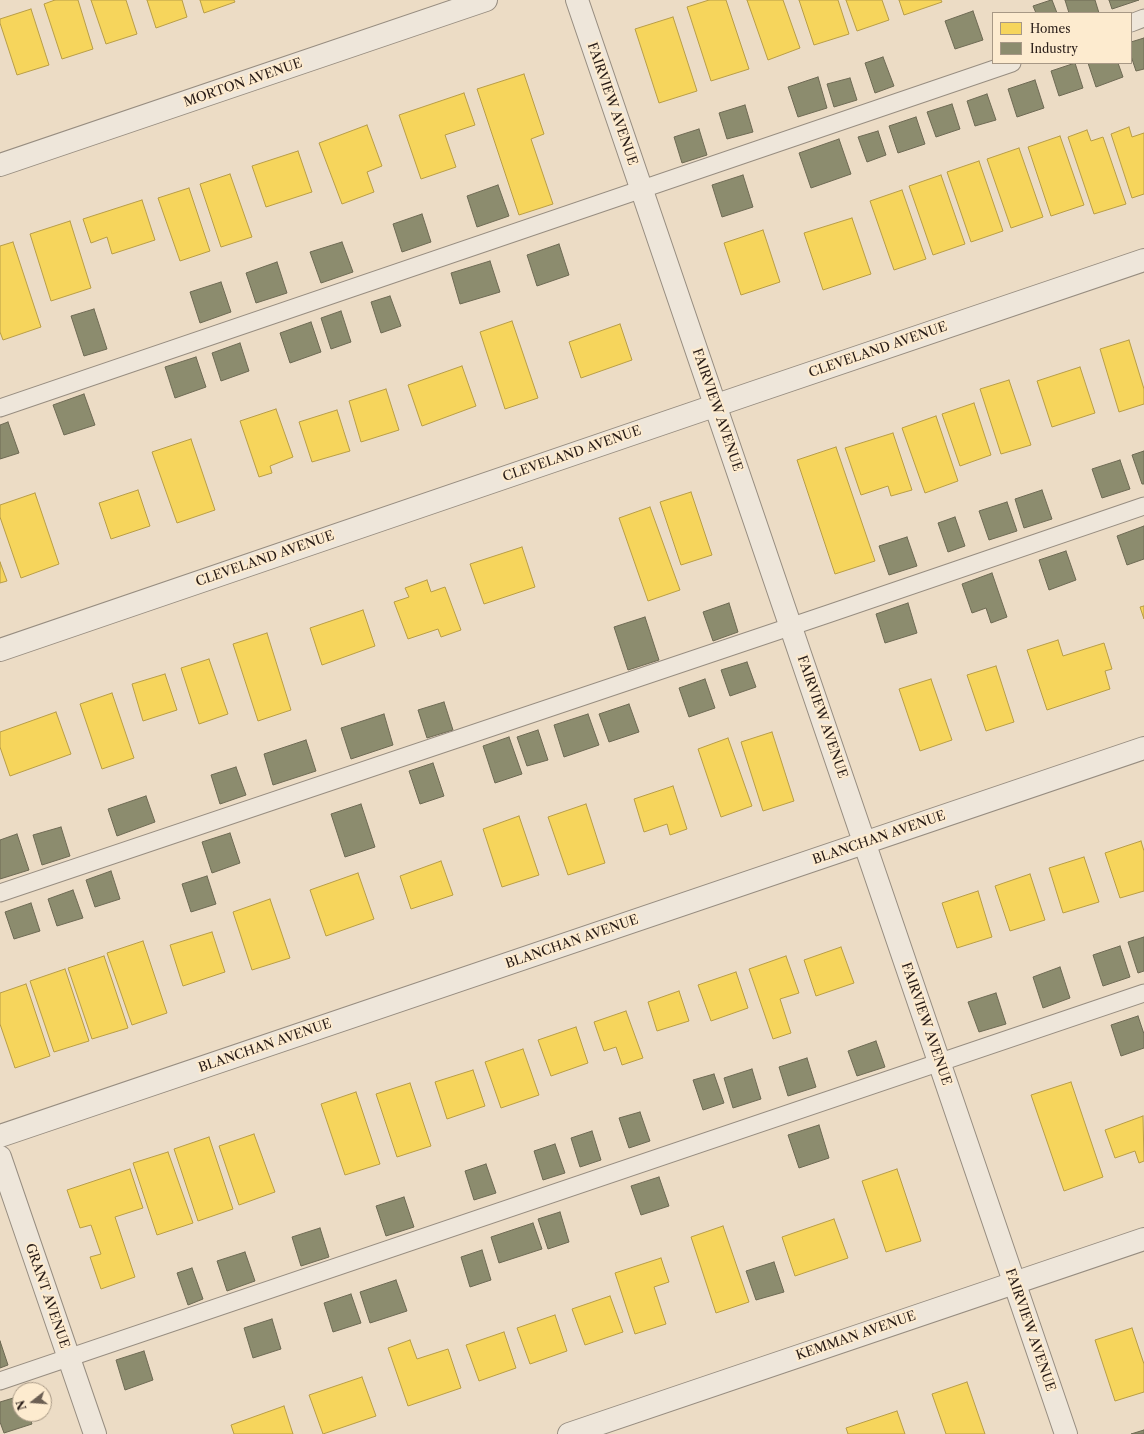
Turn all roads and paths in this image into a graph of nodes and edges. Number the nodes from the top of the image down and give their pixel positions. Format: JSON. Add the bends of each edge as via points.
{"nodes":[{"id":1,"x":486,"y":0,"type":"edge"},
{"id":2,"x":577,"y":0,"type":"edge"},
{"id":3,"x":1144,"y":18,"type":"edge"},
{"id":4,"x":1132,"y":23,"type":"edge"},
{"id":5,"x":1009,"y":64,"type":"edge"},
{"id":6,"x":0,"y":165,"type":"edge"},
{"id":7,"x":641,"y":189,"type":"junction"},
{"id":8,"x":1144,"y":260,"type":"edge"},
{"id":9,"x":715,"y":405,"type":"junction"},
{"id":10,"x":0,"y":408,"type":"edge"},
{"id":11,"x":1144,"y":506,"type":"edge"},
{"id":12,"x":791,"y":627,"type":"junction"},
{"id":13,"x":0,"y":650,"type":"edge"},
{"id":14,"x":1144,"y":748,"type":"edge"},
{"id":15,"x":864,"y":843,"type":"junction"},
{"id":16,"x":0,"y":893,"type":"edge"},
{"id":17,"x":1144,"y":993,"type":"edge"},
{"id":18,"x":939,"y":1063,"type":"junction"},
{"id":19,"x":0,"y":1136,"type":"edge"},
{"id":20,"x":0,"y":1157,"type":"edge"},
{"id":21,"x":1144,"y":1239,"type":"edge"},
{"id":22,"x":1014,"y":1283,"type":"junction"},
{"id":23,"x":68,"y":1358,"type":"junction"},
{"id":24,"x":0,"y":1381,"type":"edge"},
{"id":25,"x":95,"y":1434,"type":"edge"},
{"id":26,"x":569,"y":1434,"type":"edge"},
{"id":27,"x":1066,"y":1434,"type":"edge"}],
"edges":[{"from":1,"to":6,"type":"street","name":"MORTON AVENUE"},
{"from":2,"to":7,"type":"street","name":"FAIRVIEW AVENUE"},
{"from":3,"to":4,"type":"lane"},
{"from":5,"to":7,"type":"lane"},
{"from":7,"to":9,"type":"street","name":"FAIRVIEW AVENUE"},
{"from":7,"to":10,"type":"lane"},
{"from":8,"to":9,"type":"street","name":"CLEVELAND AVENUE"},
{"from":9,"to":12,"type":"street","name":"FAIRVIEW AVENUE"},
{"from":9,"to":13,"type":"street","name":"CLEVELAND AVENUE"},
{"from":11,"to":12,"type":"lane"},
{"from":12,"to":15,"type":"street","name":"FAIRVIEW AVENUE"},
{"from":12,"to":16,"type":"lane"},
{"from":14,"to":15,"type":"street","name":"BLANCHAN AVENUE"},
{"from":15,"to":18,"type":"street","name":"FAIRVIEW AVENUE"},
{"from":15,"to":19,"type":"street","name":"BLANCHAN AVENUE"},
{"from":17,"to":18,"type":"lane"},
{"from":18,"to":22,"type":"street","name":"FAIRVIEW AVENUE"},
{"from":18,"to":23,"type":"lane"},
{"from":20,"to":23,"type":"street","name":"GRANT AVENUE"},
{"from":21,"to":22,"type":"street","name":"KEMMAN AVENUE"},
{"from":22,"to":26,"type":"street","name":"KEMMAN AVENUE"},
{"from":22,"to":27,"type":"street","name":"FAIRVIEW AVENUE"},
{"from":23,"to":24,"type":"lane"},
{"from":23,"to":25,"type":"street","name":"GRANT AVENUE"}]}
